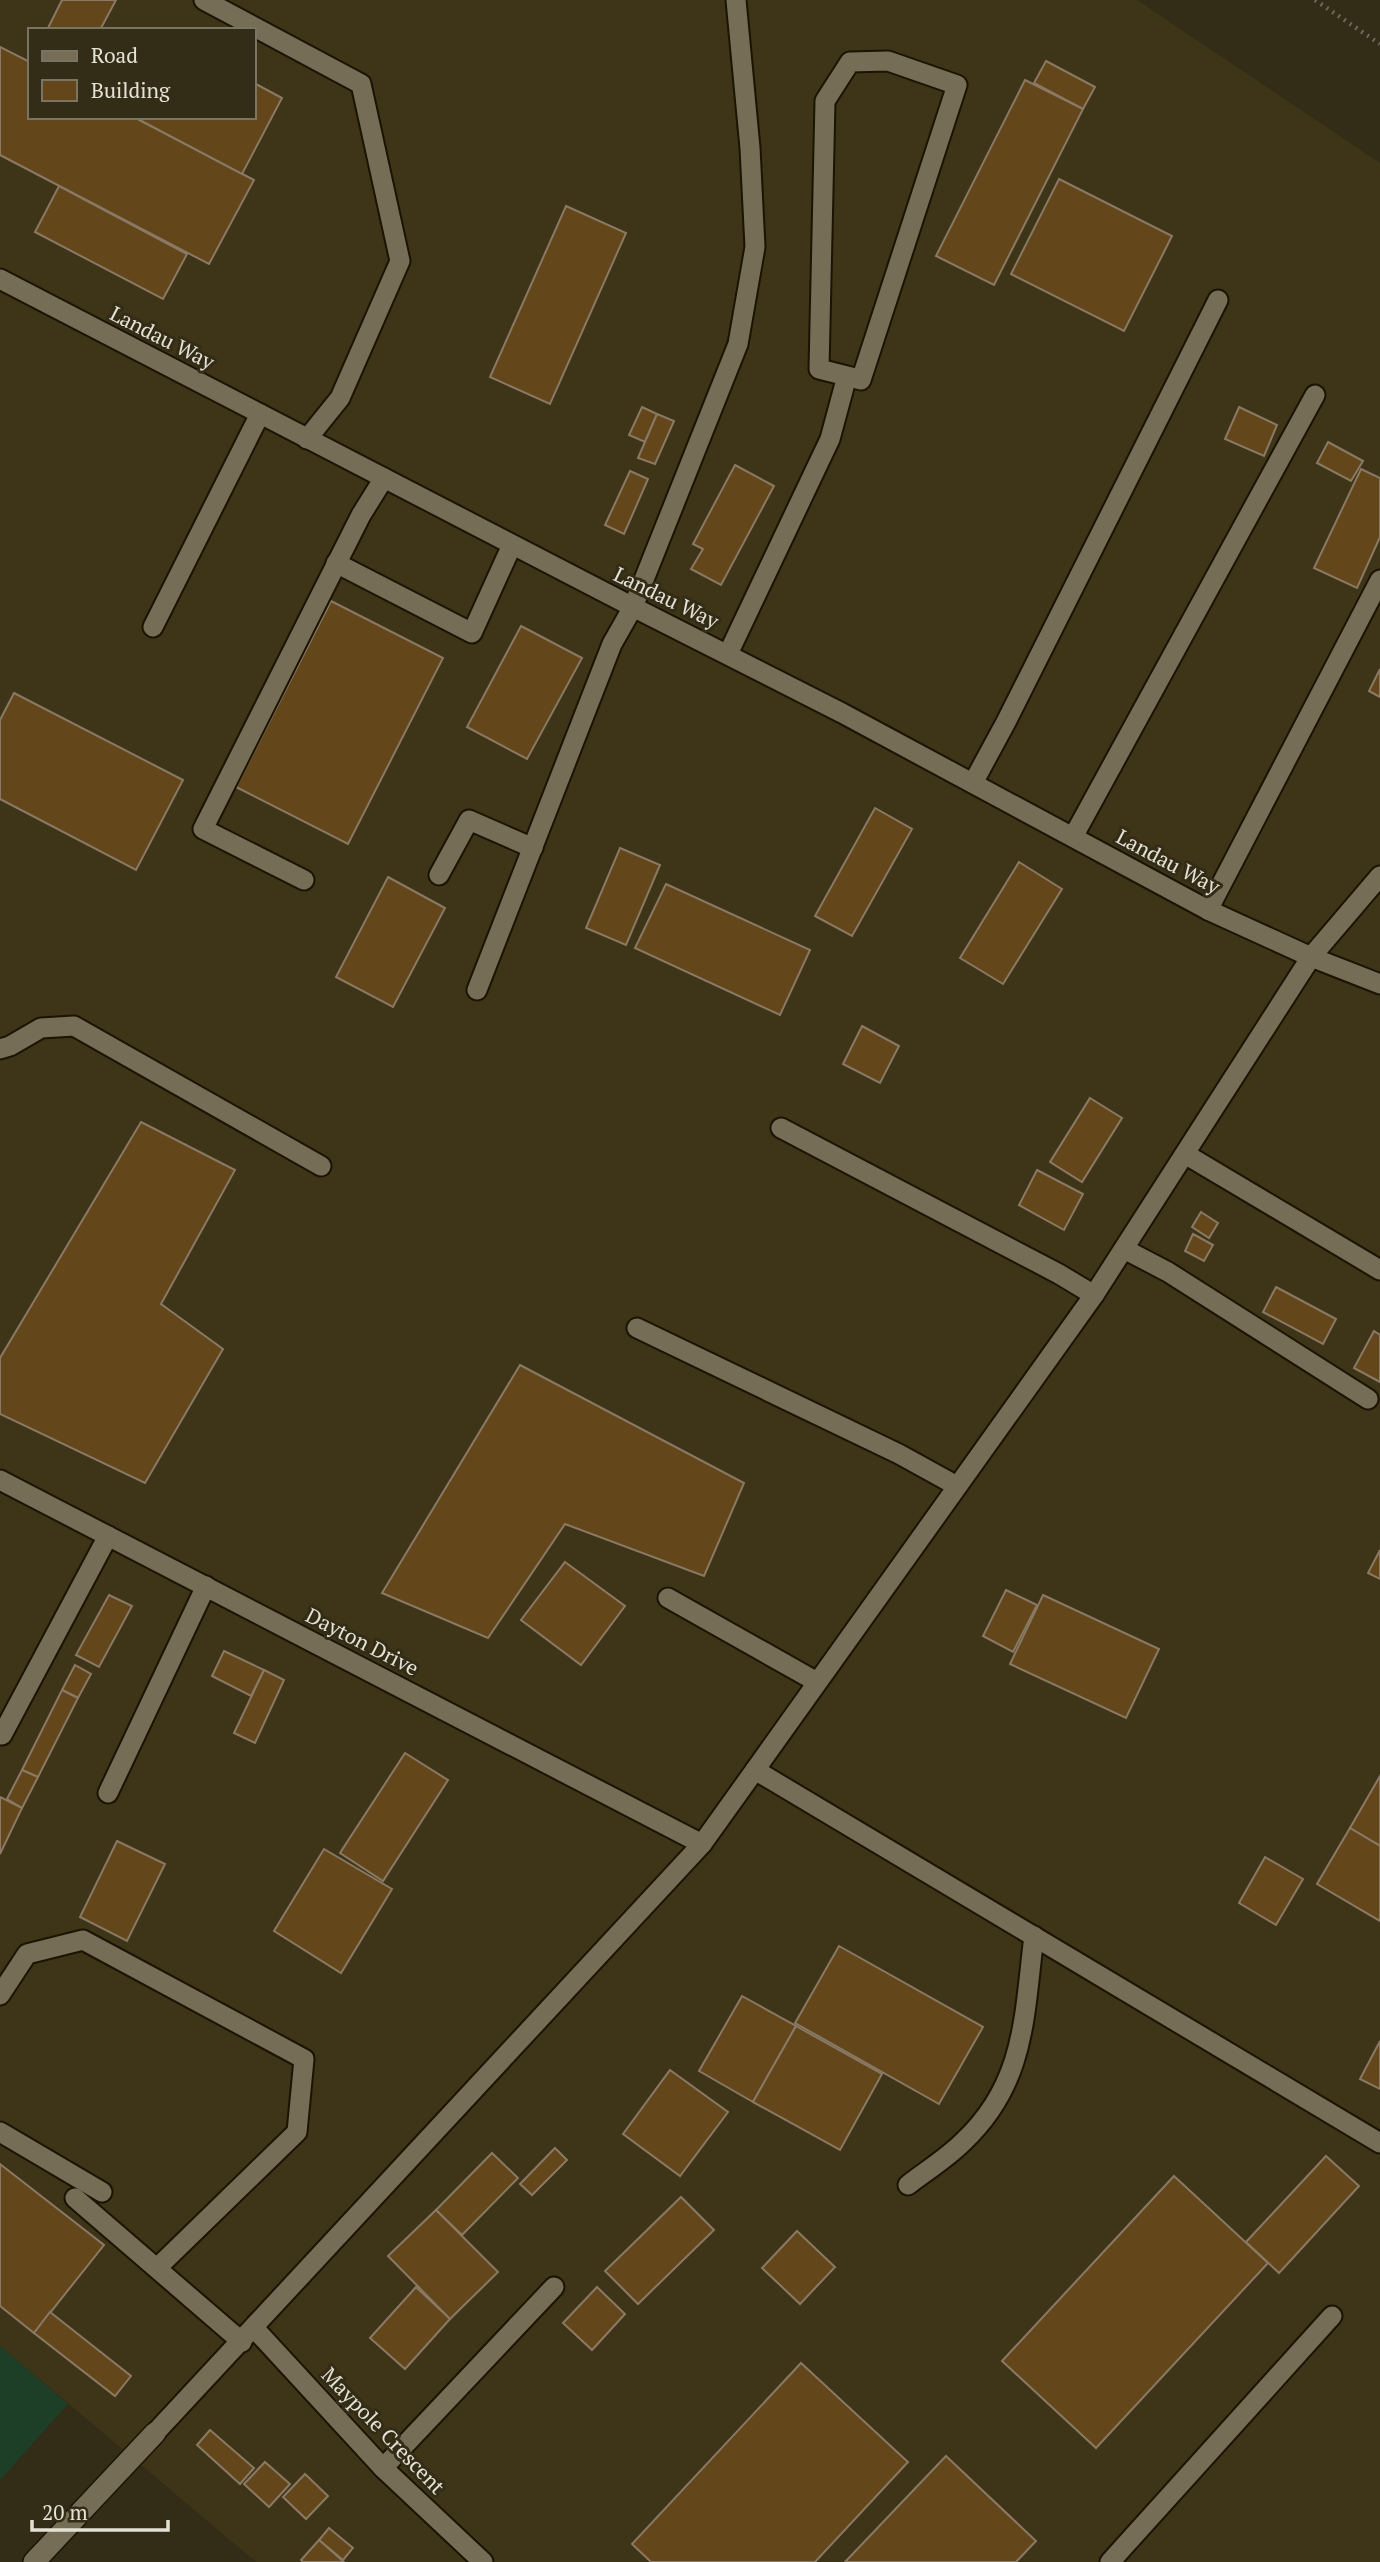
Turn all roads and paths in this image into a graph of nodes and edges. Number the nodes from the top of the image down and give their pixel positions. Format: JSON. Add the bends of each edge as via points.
{"nodes":[{"id":1,"x":204,"y":0,"type":"edge"},
{"id":2,"x":736,"y":0,"type":"edge"},
{"id":3,"x":1315,"y":0,"type":"edge"},
{"id":4,"x":1380,"y":44,"type":"edge"},
{"id":5,"x":0,"y":279,"type":"edge"},
{"id":6,"x":1218,"y":300,"type":"dead end"},
{"id":7,"x":847,"y":376,"type":"junction"},
{"id":8,"x":1315,"y":395,"type":"dead end"},
{"id":9,"x":260,"y":414,"type":"junction"},
{"id":10,"x":307,"y":439,"type":"junction"},
{"id":11,"x":384,"y":478,"type":"junction"},
{"id":12,"x":512,"y":545,"type":"junction"},
{"id":13,"x":336,"y":563,"type":"junction"},
{"id":14,"x":1380,"y":580,"type":"edge"},
{"id":15,"x":632,"y":607,"type":"junction"},
{"id":16,"x":153,"y":627,"type":"dead end"},
{"id":17,"x":728,"y":654,"type":"junction"},
{"id":18,"x":972,"y":783,"type":"junction"},
{"id":19,"x":1073,"y":837,"type":"junction"},
{"id":20,"x":533,"y":848,"type":"junction"},
{"id":21,"x":439,"y":875,"type":"dead end"},
{"id":22,"x":1380,"y":876,"type":"edge"},
{"id":23,"x":304,"y":880,"type":"dead end"},
{"id":24,"x":1208,"y":910,"type":"junction"},
{"id":25,"x":1311,"y":957,"type":"junction"},
{"id":26,"x":1380,"y":984,"type":"edge"},
{"id":27,"x":477,"y":990,"type":"dead end"},
{"id":28,"x":0,"y":1049,"type":"edge"},
{"id":29,"x":781,"y":1128,"type":"dead end"},
{"id":30,"x":1185,"y":1153,"type":"junction"},
{"id":31,"x":321,"y":1166,"type":"dead end"},
{"id":32,"x":1124,"y":1249,"type":"junction"},
{"id":33,"x":1380,"y":1270,"type":"edge"},
{"id":34,"x":1094,"y":1295,"type":"junction"},
{"id":35,"x":637,"y":1328,"type":"dead end"},
{"id":36,"x":1368,"y":1399,"type":"dead end"},
{"id":37,"x":0,"y":1480,"type":"edge"},
{"id":38,"x":957,"y":1486,"type":"junction"},
{"id":39,"x":108,"y":1536,"type":"junction"},
{"id":40,"x":206,"y":1586,"type":"junction"},
{"id":41,"x":668,"y":1598,"type":"dead end"},
{"id":42,"x":817,"y":1682,"type":"junction"},
{"id":43,"x":2,"y":1735,"type":"dead end"},
{"id":44,"x":755,"y":1769,"type":"junction"},
{"id":45,"x":108,"y":1793,"type":"dead end"},
{"id":46,"x":702,"y":1844,"type":"junction"},
{"id":47,"x":1034,"y":1936,"type":"junction"},
{"id":48,"x":0,"y":1995,"type":"edge"},
{"id":49,"x":0,"y":2132,"type":"edge"},
{"id":50,"x":1380,"y":2143,"type":"edge"},
{"id":51,"x":908,"y":2185,"type":"dead end"},
{"id":52,"x":102,"y":2192,"type":"dead end"},
{"id":53,"x":75,"y":2198,"type":"dead end"},
{"id":54,"x":157,"y":2268,"type":"junction"},
{"id":55,"x":554,"y":2287,"type":"dead end"},
{"id":56,"x":1332,"y":2316,"type":"dead end"},
{"id":57,"x":248,"y":2335,"type":"junction"},
{"id":58,"x":155,"y":2433,"type":"joint"},
{"id":59,"x":383,"y":2468,"type":"junction"},
{"id":60,"x":34,"y":2562,"type":"edge"},
{"id":61,"x":483,"y":2562,"type":"edge"},
{"id":62,"x":1110,"y":2562,"type":"edge"}],
"edges":[{"from":1,"to":10,"type":"lane","via":[[361,84],[400,261],[340,398]]},
{"from":2,"to":15,"type":"lane","via":[[755,247],[738,344]]},
{"from":3,"to":4,"type":"path"},
{"from":5,"to":9,"type":"lane","name":"Landau Way"},
{"from":6,"to":18,"type":"lane"},
{"from":7,"to":7,"type":"lane","via":[[819,369],[825,101],[850,62],[888,61],[957,85],[861,380]]},
{"from":7,"to":17,"type":"lane","via":[[830,439]]},
{"from":8,"to":19,"type":"lane"},
{"from":9,"to":10,"type":"lane","name":"Landau Way"},
{"from":9,"to":16,"type":"lane"},
{"from":10,"to":11,"type":"lane","name":"Landau Way"},
{"from":11,"to":12,"type":"lane","name":"Landau Way"},
{"from":11,"to":13,"type":"lane"},
{"from":12,"to":13,"type":"lane","via":[[472,633]]},
{"from":12,"to":15,"type":"lane","name":"Landau Way"},
{"from":13,"to":23,"type":"lane","via":[[203,829]]},
{"from":14,"to":24,"type":"lane"},
{"from":15,"to":17,"type":"lane","name":"Landau Way"},
{"from":15,"to":20,"type":"lane","via":[[612,644]]},
{"from":17,"to":18,"type":"lane","name":"Landau Way"},
{"from":18,"to":19,"type":"lane","name":"Landau Way"},
{"from":19,"to":24,"type":"lane","name":"Landau Way"},
{"from":20,"to":21,"type":"lane","via":[[469,820]]},
{"from":20,"to":27,"type":"lane"},
{"from":22,"to":25,"type":"lane"},
{"from":24,"to":25,"type":"lane","name":"Landau Way"},
{"from":25,"to":26,"type":"lane","name":"Landau Way"},
{"from":25,"to":30,"type":"lane"},
{"from":28,"to":31,"type":"lane","via":[[41,1028],[74,1027]]},
{"from":29,"to":34,"type":"lane"},
{"from":30,"to":32,"type":"lane"},
{"from":30,"to":33,"type":"lane"},
{"from":32,"to":34,"type":"lane"},
{"from":32,"to":36,"type":"lane"},
{"from":34,"to":38,"type":"lane"},
{"from":35,"to":38,"type":"lane"},
{"from":37,"to":39,"type":"lane","name":"Dayton Drive"},
{"from":38,"to":42,"type":"lane"},
{"from":39,"to":40,"type":"lane","name":"Dayton Drive"},
{"from":39,"to":43,"type":"lane"},
{"from":40,"to":45,"type":"lane"},
{"from":40,"to":46,"type":"lane","name":"Dayton Drive"},
{"from":41,"to":42,"type":"lane"},
{"from":42,"to":44,"type":"lane"},
{"from":44,"to":46,"type":"lane"},
{"from":44,"to":47,"type":"lane"},
{"from":46,"to":57,"type":"lane"},
{"from":47,"to":50,"type":"lane"},
{"from":47,"to":51,"type":"lane","via":[[1018,2055],[1000,2097],[964,2142]]},
{"from":48,"to":54,"type":"lane","via":[[27,1954],[83,1940],[304,2059],[297,2132]]},
{"from":49,"to":52,"type":"lane"},
{"from":53,"to":54,"type":"lane","name":"Maypole Crescent"},
{"from":54,"to":57,"type":"lane","name":"Maypole Crescent"},
{"from":55,"to":59,"type":"lane"},
{"from":56,"to":62,"type":"lane"},
{"from":57,"to":58,"type":"lane"},
{"from":57,"to":59,"type":"lane","name":"Maypole Crescent"},
{"from":58,"to":60,"type":"street"},
{"from":59,"to":61,"type":"lane","name":"Maypole Crescent"}]}
